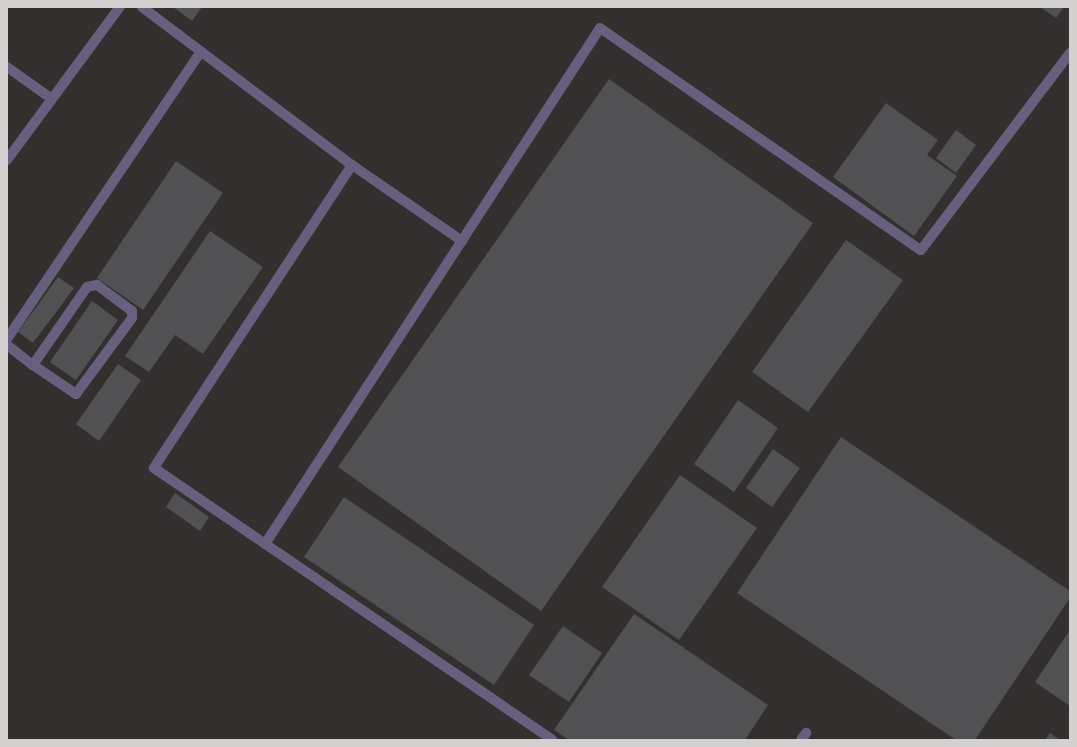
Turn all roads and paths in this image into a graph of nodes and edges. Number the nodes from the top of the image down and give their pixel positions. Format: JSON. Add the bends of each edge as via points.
{"nodes":[{"id":1,"x":120,"y":7,"type":"edge"},
{"id":2,"x":142,"y":7,"type":"edge"},
{"id":3,"x":201,"y":51,"type":"junction"},
{"id":4,"x":1070,"y":52,"type":"edge"},
{"id":5,"x":7,"y":67,"type":"edge"},
{"id":6,"x":52,"y":99,"type":"junction"},
{"id":7,"x":7,"y":160,"type":"edge"},
{"id":8,"x":352,"y":165,"type":"junction"},
{"id":9,"x":462,"y":241,"type":"junction"},
{"id":10,"x":7,"y":339,"type":"edge"},
{"id":11,"x":7,"y":345,"type":"edge"},
{"id":12,"x":33,"y":365,"type":"junction"},
{"id":13,"x":265,"y":544,"type":"junction"},
{"id":14,"x":552,"y":740,"type":"edge"}],
"edges":[{"from":1,"to":6,"type":"lane"},
{"from":2,"to":3,"type":"lane"},
{"from":3,"to":8,"type":"lane"},
{"from":3,"to":10,"type":"lane"},
{"from":4,"to":9,"type":"lane","via":[[920,250],[600,28]]},
{"from":5,"to":6,"type":"lane"},
{"from":6,"to":7,"type":"lane"},
{"from":8,"to":9,"type":"lane"},
{"from":8,"to":13,"type":"lane","via":[[154,468]]},
{"from":9,"to":13,"type":"lane"},
{"from":11,"to":12,"type":"lane"},
{"from":12,"to":12,"type":"lane","via":[[87,287],[97,285],[132,311],[132,318],[76,394]]},
{"from":13,"to":14,"type":"lane"}]}
